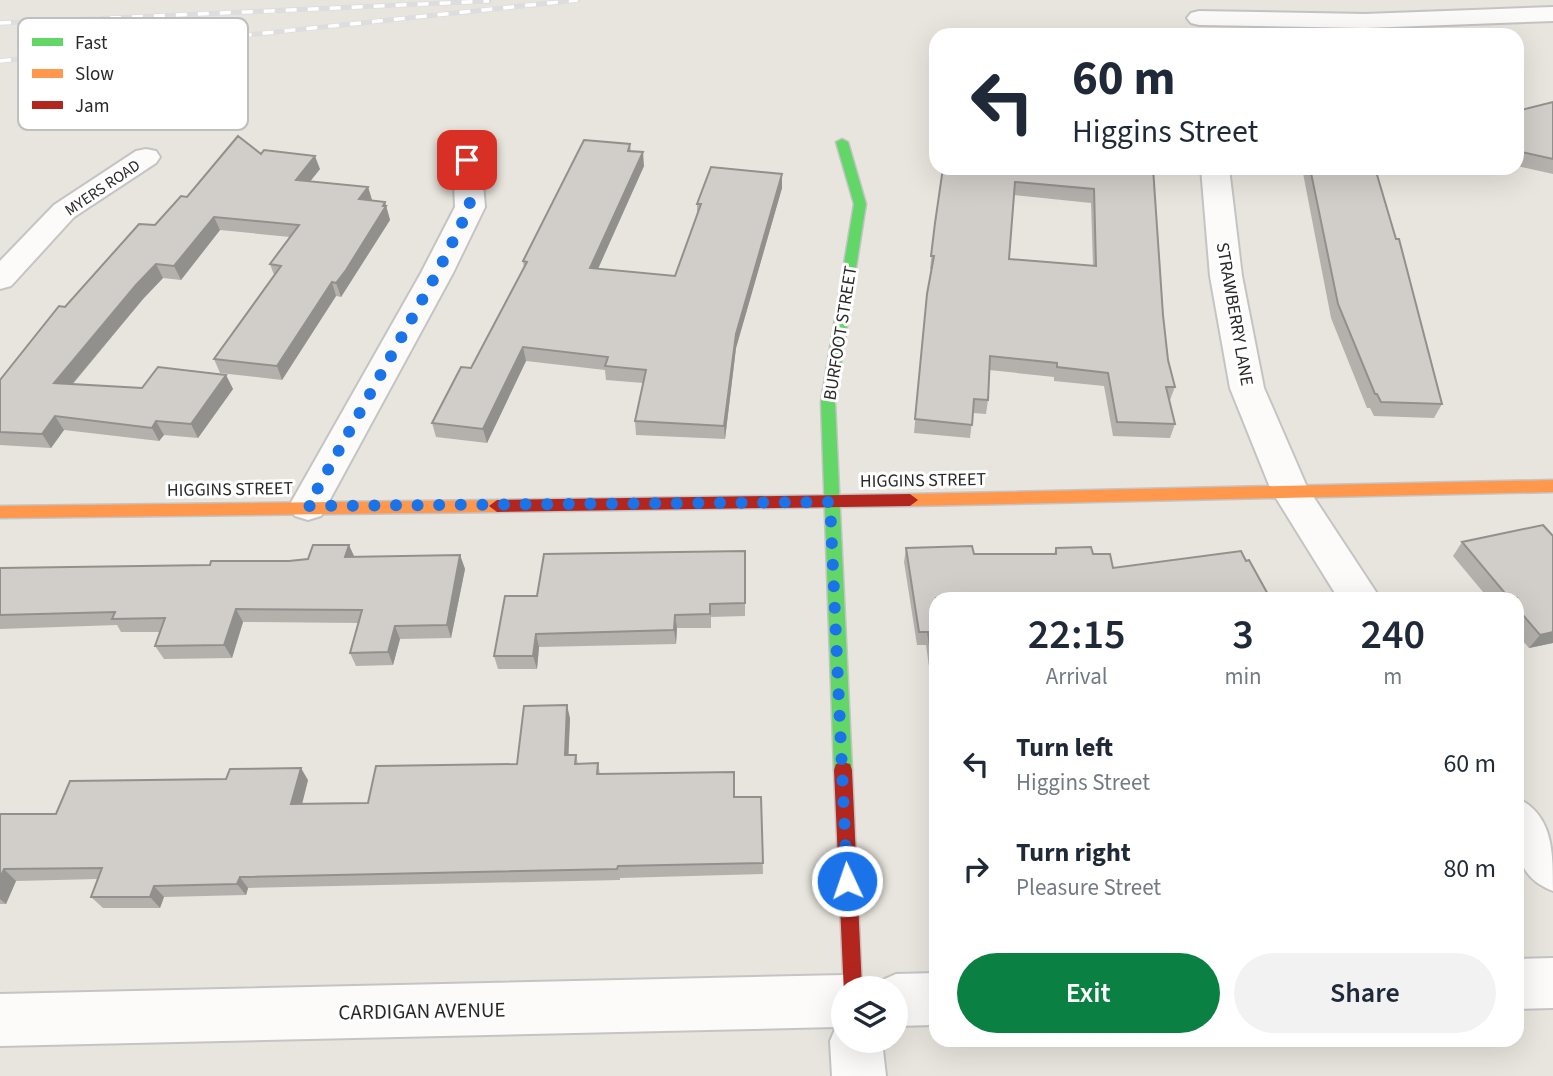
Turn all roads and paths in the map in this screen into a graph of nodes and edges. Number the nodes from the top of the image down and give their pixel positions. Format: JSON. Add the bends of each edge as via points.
{"nodes":[{"id":1,"x":1553,"y":14,"type":"edge"},
{"id":2,"x":1199,"y":18,"type":"edge"},
{"id":3,"x":842,"y":142,"type":"dead end"},
{"id":4,"x":146,"y":157,"type":"dead end"},
{"id":5,"x":467,"y":160,"type":"dead end"},
{"id":6,"x":1216,"y":175,"type":"edge"},
{"id":7,"x":0,"y":279,"type":"edge"},
{"id":8,"x":1553,"y":486,"type":"edge"},
{"id":9,"x":1290,"y":490,"type":"junction"},
{"id":10,"x":830,"y":502,"type":"junction"},
{"id":11,"x":308,"y":506,"type":"junction"},
{"id":12,"x":0,"y":512,"type":"edge"},
{"id":13,"x":1356,"y":592,"type":"edge"},
{"id":14,"x":1524,"y":829,"type":"edge"},
{"id":15,"x":1553,"y":869,"type":"edge"},
{"id":16,"x":851,"y":976,"type":"edge"},
{"id":17,"x":1553,"y":983,"type":"edge"},
{"id":18,"x":1524,"y":984,"type":"edge"},
{"id":19,"x":929,"y":999,"type":"edge"},
{"id":20,"x":908,"y":1000,"type":"edge"},
{"id":21,"x":831,"y":1001,"type":"edge"},
{"id":22,"x":0,"y":1020,"type":"edge"},
{"id":23,"x":857,"y":1053,"type":"edge"},
{"id":24,"x":859,"y":1076,"type":"edge"}],
"edges":[{"from":1,"to":2,"type":"street","via":[[1365,21]]},
{"from":3,"to":10,"type":"street","name":"BURFOOT STREET","via":[[860,204],[828,402]]},
{"from":4,"to":7,"type":"street","name":"MYERS ROAD","via":[[64,211]]},
{"from":5,"to":11,"type":"street","via":[[470,207]]},
{"from":6,"to":9,"type":"street","name":"STRAWBERRY LANE","via":[[1226,276],[1247,388]]},
{"from":8,"to":9,"type":"street","name":"HIGGINS STREET"},
{"from":9,"to":10,"type":"street","name":"HIGGINS STREET"},
{"from":9,"to":13,"type":"street","name":"STRAWBERRY LANE"},
{"from":10,"to":11,"type":"street","name":"HIGGINS STREET"},
{"from":10,"to":16,"type":"street","name":"BURFOOT STREET"},
{"from":11,"to":12,"type":"street","name":"HIGGINS STREET"},
{"from":14,"to":15,"type":"street"},
{"from":17,"to":18,"type":"street"},
{"from":19,"to":20,"type":"street"},
{"from":21,"to":22,"type":"street","name":"CARDIGAN AVENUE"},
{"from":23,"to":24,"type":"street"}]}
